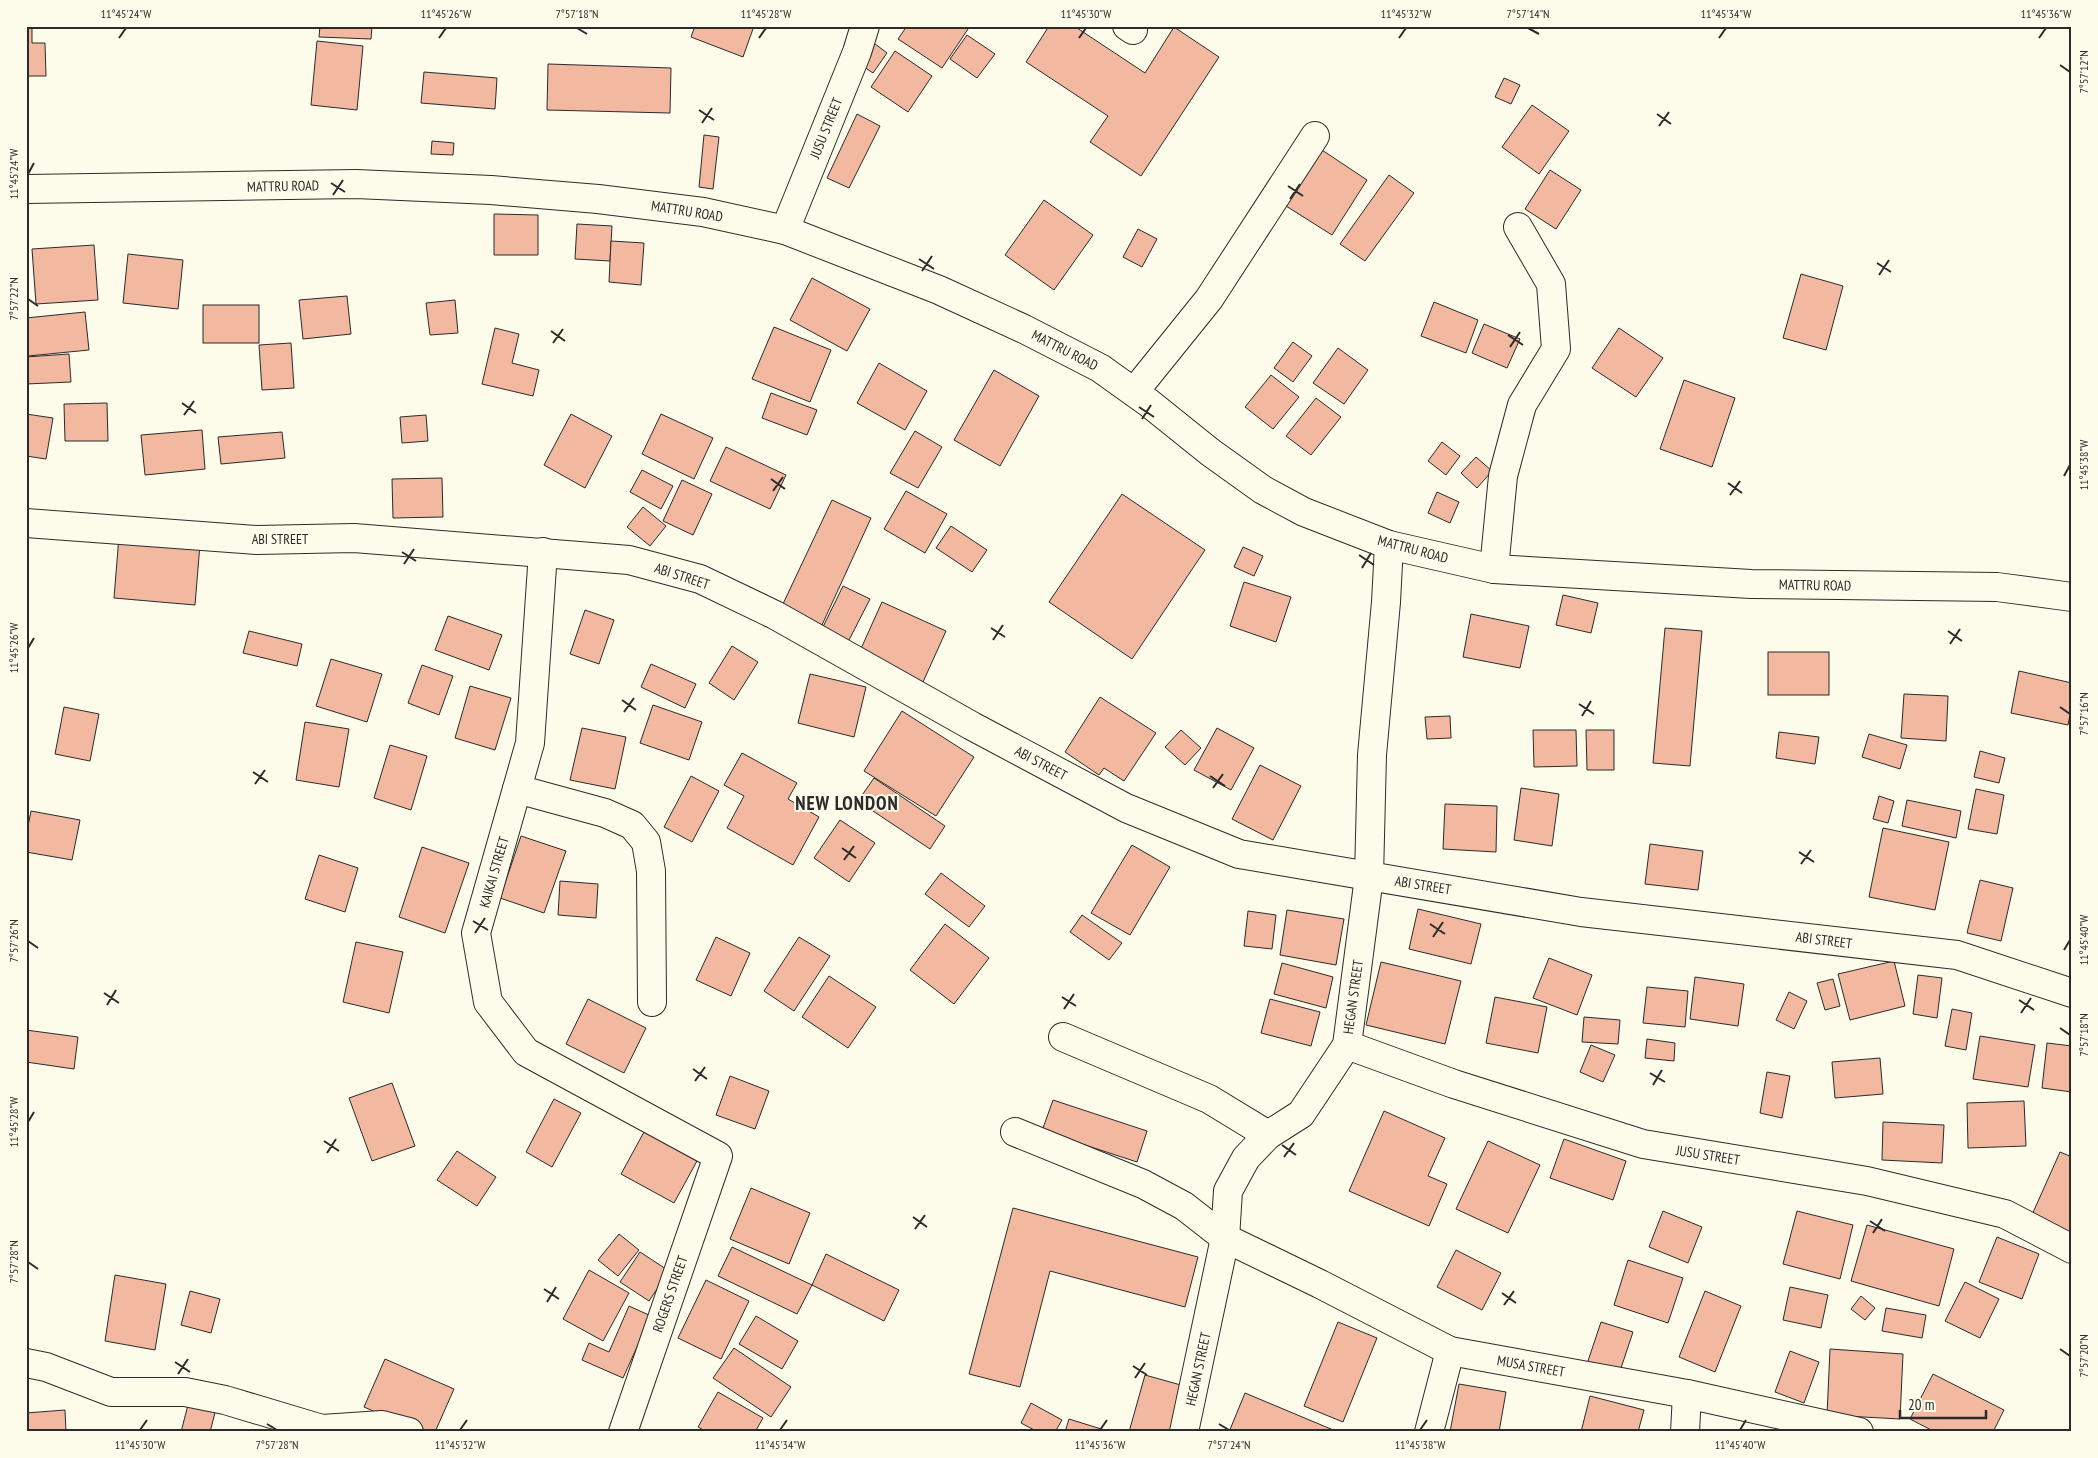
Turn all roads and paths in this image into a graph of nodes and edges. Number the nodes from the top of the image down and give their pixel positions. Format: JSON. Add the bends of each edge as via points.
{"nodes":[{"id":1,"x":865,"y":26,"type":"edge"},
{"id":2,"x":1315,"y":136,"type":"dead end"},
{"id":3,"x":26,"y":189,"type":"edge"},
{"id":4,"x":1518,"y":227,"type":"dead end"},
{"id":5,"x":785,"y":230,"type":"junction"},
{"id":6,"x":1134,"y":392,"type":"junction"},
{"id":7,"x":26,"y":523,"type":"edge"},
{"id":8,"x":1389,"y":545,"type":"junction"},
{"id":9,"x":543,"y":552,"type":"junction"},
{"id":10,"x":1494,"y":569,"type":"junction"},
{"id":11,"x":2072,"y":598,"type":"edge"},
{"id":12,"x":517,"y":789,"type":"junction"},
{"id":13,"x":1370,"y":877,"type":"junction"},
{"id":14,"x":2072,"y":993,"type":"edge"},
{"id":15,"x":652,"y":1002,"type":"dead end"},
{"id":16,"x":1063,"y":1037,"type":"dead end"},
{"id":17,"x":1347,"y":1046,"type":"junction"},
{"id":18,"x":1015,"y":1132,"type":"dead end"},
{"id":19,"x":1268,"y":1135,"type":"junction"},
{"id":20,"x":718,"y":1156,"type":"joint"},
{"id":21,"x":1225,"y":1238,"type":"junction"},
{"id":22,"x":2072,"y":1249,"type":"edge"},
{"id":23,"x":1450,"y":1351,"type":"junction"},
{"id":24,"x":26,"y":1363,"type":"edge"},
{"id":25,"x":1687,"y":1394,"type":"junction"},
{"id":26,"x":322,"y":1430,"type":"edge"},
{"id":27,"x":409,"y":1432,"type":"edge"},
{"id":28,"x":623,"y":1432,"type":"edge"},
{"id":29,"x":1184,"y":1432,"type":"edge"},
{"id":30,"x":1429,"y":1432,"type":"edge"},
{"id":31,"x":1685,"y":1432,"type":"edge"},
{"id":32,"x":1858,"y":1432,"type":"edge"}],
"edges":[{"from":1,"to":5,"type":"street","name":"JUSU STREET","via":[[858,52]]},
{"from":2,"to":6,"type":"street","via":[[1208,299]]},
{"from":3,"to":5,"type":"street","name":"MATTRU ROAD","via":[[356,184],[490,190],[703,212]]},
{"from":4,"to":10,"type":"street","via":[[1551,284],[1556,349],[1522,405],[1503,476]]},
{"from":5,"to":6,"type":"street","name":"MATTRU ROAD","via":[[939,290],[998,317],[1100,368]]},
{"from":6,"to":8,"type":"street","name":"MATTRU ROAD","via":[[1263,490],[1304,512]]},
{"from":7,"to":9,"type":"street","name":"ABI STREET","via":[[256,540],[354,538]]},
{"from":8,"to":10,"type":"street","name":"MATTRU ROAD"},
{"from":8,"to":13,"type":"street","name":"HEGAN STREET","via":[[1372,755]]},
{"from":9,"to":12,"type":"street","name":"KAIKAI STREET","via":[[530,743]]},
{"from":9,"to":13,"type":"street","name":"ABI STREET","via":[[629,560],[700,579],[775,615],[1126,808],[1239,854]]},
{"from":10,"to":11,"type":"street","name":"MATTRU ROAD","via":[[1751,584],[1997,587]]},
{"from":12,"to":15,"type":"street","via":[[605,812],[632,826],[646,842],[651,871]]},
{"from":12,"to":20,"type":"street","name":"KAIKAI STREET","via":[[476,933],[488,1002],[526,1052]]},
{"from":13,"to":14,"type":"street","name":"ABI STREET","via":[[1581,912],[1957,955]]},
{"from":13,"to":17,"type":"street","name":"HEGAN STREET"},
{"from":16,"to":19,"type":"street","via":[[1209,1099]]},
{"from":17,"to":19,"type":"street","name":"HEGAN STREET","via":[[1301,1114]]},
{"from":17,"to":22,"type":"street","name":"JUSU STREET","via":[[1643,1144],[1867,1181],[2004,1214]]},
{"from":18,"to":21,"type":"street","name":"MUSA STREET","via":[[1142,1184],[1184,1206]]},
{"from":19,"to":21,"type":"street","name":"HEGAN STREET","via":[[1246,1158],[1228,1191]]},
{"from":20,"to":28,"type":"street","name":"ROGERS STREET"},
{"from":21,"to":23,"type":"street","name":"MUSA STREET"},
{"from":21,"to":29,"type":"street","name":"HEGAN STREET"},
{"from":23,"to":25,"type":"street","name":"MUSA STREET"},
{"from":23,"to":30,"type":"street"},
{"from":24,"to":26,"type":"street","via":[[46,1367],[111,1392],[185,1392],[225,1400]]},
{"from":25,"to":31,"type":"street"},
{"from":25,"to":32,"type":"street","name":"MUSA STREET"},
{"from":26,"to":27,"type":"street","via":[[382,1425]]}]}
